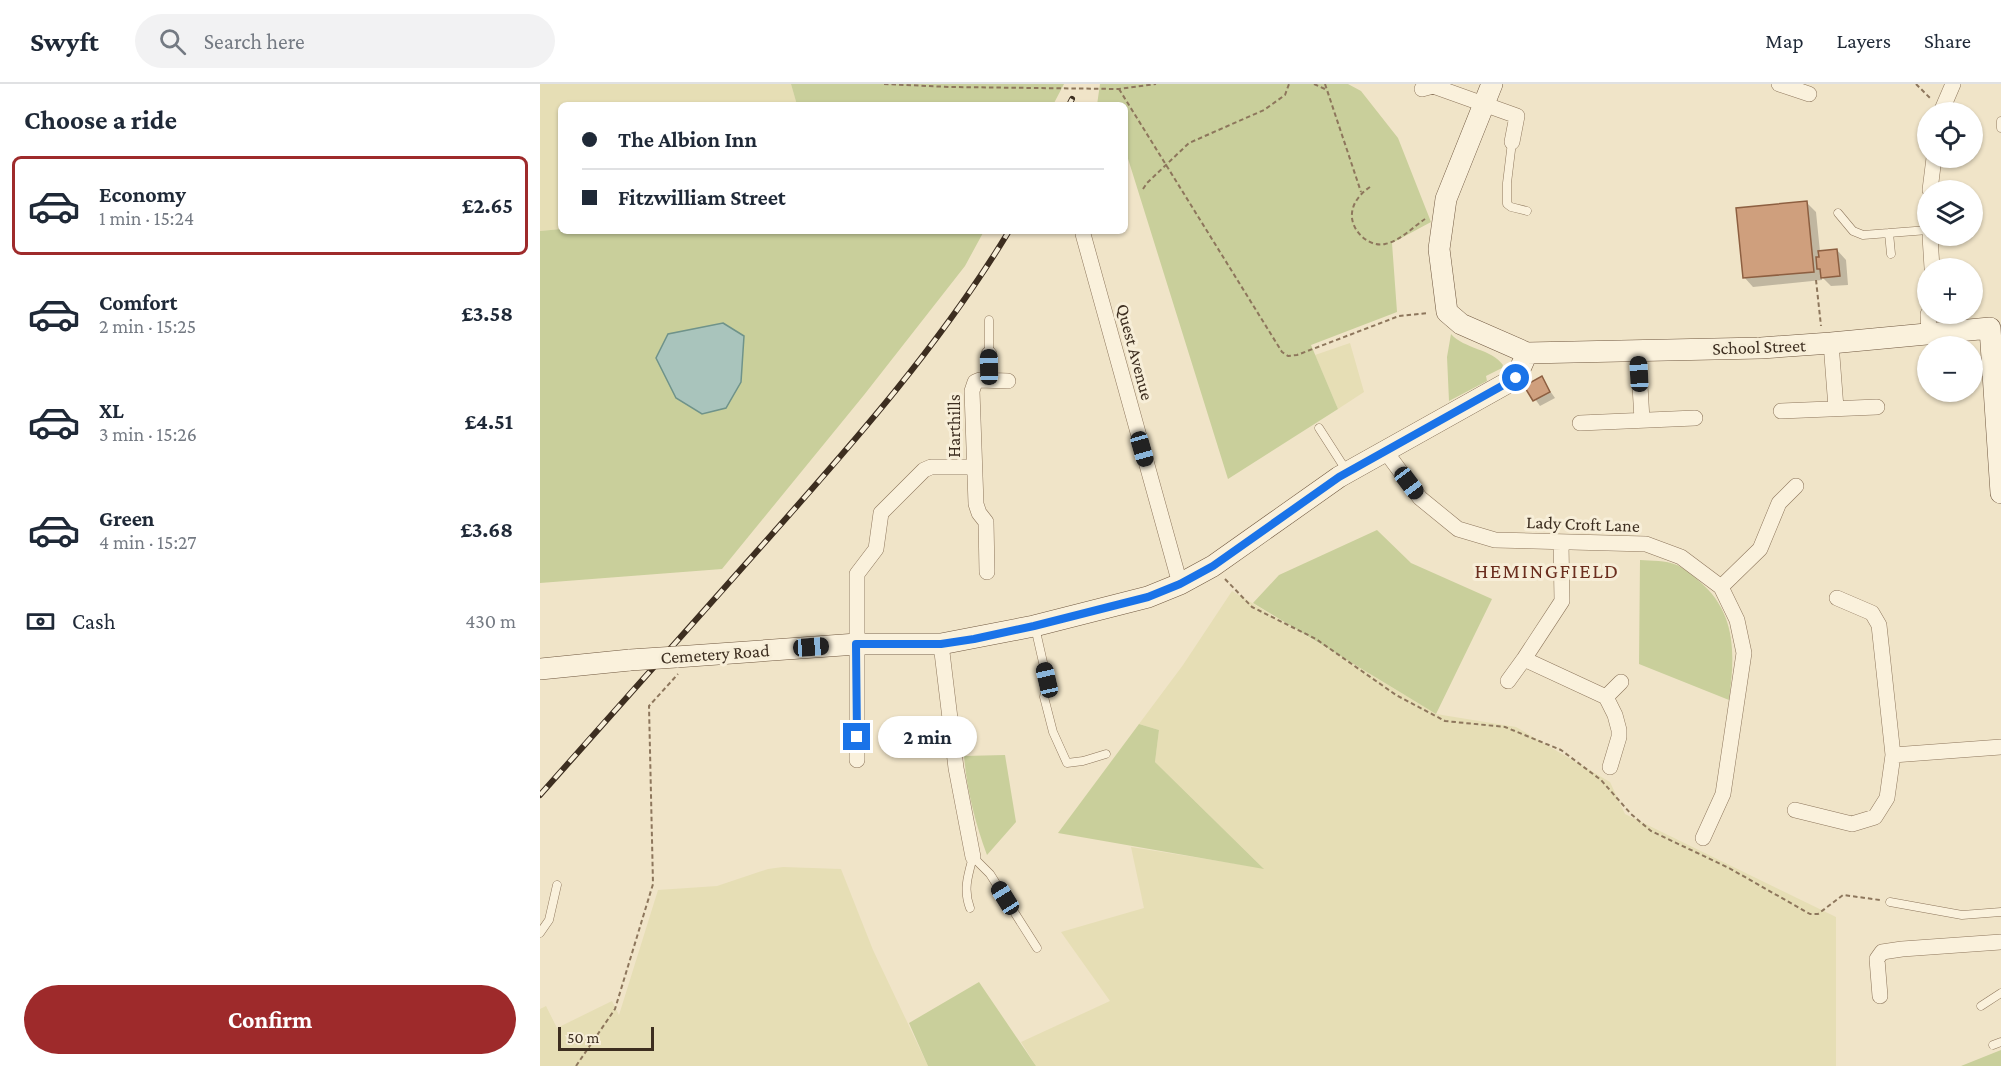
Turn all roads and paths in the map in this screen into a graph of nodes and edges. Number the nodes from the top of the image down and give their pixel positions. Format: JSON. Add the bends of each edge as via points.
{"nodes":[{"id":1,"x":884,"y":84,"type":"edge"},
{"id":2,"x":1156,"y":84,"type":"edge"},
{"id":3,"x":1289,"y":84,"type":"edge"},
{"id":4,"x":1314,"y":84,"type":"edge"},
{"id":5,"x":1324,"y":84,"type":"edge"},
{"id":6,"x":1492,"y":84,"type":"edge"},
{"id":7,"x":1779,"y":84,"type":"edge"},
{"id":8,"x":1916,"y":84,"type":"edge"},
{"id":9,"x":1953,"y":84,"type":"edge"},
{"id":10,"x":1119,"y":89,"type":"junction"},
{"id":11,"x":1326,"y":89,"type":"junction"},
{"id":12,"x":1422,"y":90,"type":"dead end"},
{"id":13,"x":1809,"y":94,"type":"dead end"},
{"id":14,"x":1127,"y":102,"type":"edge"},
{"id":15,"x":1933,"y":102,"type":"edge"},
{"id":16,"x":1945,"y":102,"type":"edge"},
{"id":17,"x":1128,"y":104,"type":"edge"},
{"id":18,"x":1484,"y":105,"type":"junction"},
{"id":19,"x":2001,"y":121,"type":"edge"},
{"id":20,"x":2001,"y":128,"type":"edge"},
{"id":21,"x":1512,"y":142,"type":"joint"},
{"id":22,"x":1166,"y":166,"type":"junction"},
{"id":23,"x":1370,"y":187,"type":"dead end"},
{"id":24,"x":1143,"y":189,"type":"dead end"},
{"id":25,"x":1361,"y":193,"type":"junction"},
{"id":26,"x":1445,"y":206,"type":"junction"},
{"id":27,"x":1527,"y":211,"type":"dead end"},
{"id":28,"x":1838,"y":213,"type":"dead end"},
{"id":29,"x":1917,"y":231,"type":"edge"},
{"id":30,"x":1889,"y":233,"type":"junction"},
{"id":31,"x":1083,"y":234,"type":"dead end"},
{"id":32,"x":1891,"y":254,"type":"dead end"},
{"id":33,"x":1816,"y":280,"type":"dead end"},
{"id":34,"x":1447,"y":312,"type":"junction"},
{"id":35,"x":1917,"y":319,"type":"edge"},
{"id":36,"x":989,"y":320,"type":"dead end"},
{"id":37,"x":1995,"y":325,"type":"edge"},
{"id":38,"x":1827,"y":344,"type":"junction"},
{"id":39,"x":1638,"y":351,"type":"junction"},
{"id":40,"x":1527,"y":353,"type":"junction"},
{"id":41,"x":989,"y":354,"type":"joint"},
{"id":42,"x":990,"y":380,"type":"junction"},
{"id":43,"x":1008,"y":381,"type":"dead end"},
{"id":44,"x":1877,"y":407,"type":"dead end"},
{"id":45,"x":1836,"y":408,"type":"junction"},
{"id":46,"x":1781,"y":411,"type":"dead end"},
{"id":47,"x":1695,"y":418,"type":"dead end"},
{"id":48,"x":1642,"y":420,"type":"junction"},
{"id":49,"x":1580,"y":423,"type":"dead end"},
{"id":50,"x":1319,"y":428,"type":"dead end"},
{"id":51,"x":1386,"y":452,"type":"junction"},
{"id":52,"x":974,"y":467,"type":"junction"},
{"id":53,"x":1348,"y":472,"type":"junction"},
{"id":54,"x":1796,"y":486,"type":"dead end"},
{"id":55,"x":2001,"y":493,"type":"edge"},
{"id":56,"x":1561,"y":543,"type":"junction"},
{"id":57,"x":1213,"y":566,"type":"junction"},
{"id":58,"x":987,"y":572,"type":"dead end"},
{"id":59,"x":1180,"y":584,"type":"junction"},
{"id":60,"x":1721,"y":587,"type":"junction"},
{"id":61,"x":1837,"y":598,"type":"dead end"},
{"id":62,"x":1034,"y":626,"type":"junction"},
{"id":63,"x":856,"y":644,"type":"junction"},
{"id":64,"x":941,"y":644,"type":"junction"},
{"id":65,"x":685,"y":657,"type":"junction"},
{"id":66,"x":1524,"y":659,"type":"junction"},
{"id":67,"x":540,"y":669,"type":"edge"},
{"id":68,"x":1508,"y":681,"type":"dead end"},
{"id":69,"x":1621,"y":682,"type":"dead end"},
{"id":70,"x":1606,"y":697,"type":"junction"},
{"id":71,"x":2001,"y":747,"type":"edge"},
{"id":72,"x":1106,"y":754,"type":"dead end"},
{"id":73,"x":1893,"y":755,"type":"junction"},
{"id":74,"x":857,"y":760,"type":"dead end"},
{"id":75,"x":1610,"y":767,"type":"dead end"},
{"id":76,"x":1795,"y":810,"type":"dead end"},
{"id":77,"x":1703,"y":838,"type":"dead end"},
{"id":78,"x":973,"y":857,"type":"junction"},
{"id":79,"x":558,"y":885,"type":"dead end"},
{"id":80,"x":1890,"y":902,"type":"joint"},
{"id":81,"x":970,"y":908,"type":"dead end"},
{"id":82,"x":2001,"y":912,"type":"edge"},
{"id":83,"x":540,"y":933,"type":"edge"},
{"id":84,"x":2001,"y":942,"type":"edge"},
{"id":85,"x":1038,"y":948,"type":"dead end"},
{"id":86,"x":2001,"y":993,"type":"edge"},
{"id":87,"x":1880,"y":996,"type":"dead end"},
{"id":88,"x":1982,"y":1006,"type":"dead end"},
{"id":89,"x":576,"y":1066,"type":"edge"}],
"edges":[{"from":1,"to":10,"type":"path"},
{"from":2,"to":10,"type":"path"},
{"from":3,"to":22,"type":"path","via":[[1285,95],[1264,110],[1189,143]]},
{"from":4,"to":11,"type":"path"},
{"from":5,"to":11,"type":"path"},
{"from":6,"to":18,"type":"street"},
{"from":7,"to":13,"type":"street"},
{"from":8,"to":15,"type":"path"},
{"from":9,"to":16,"type":"street"},
{"from":10,"to":14,"type":"path"},
{"from":11,"to":25,"type":"path"},
{"from":12,"to":18,"type":"street","via":[[1433,86]]},
{"from":17,"to":22,"type":"path"},
{"from":18,"to":21,"type":"street","via":[[1518,116]]},
{"from":18,"to":26,"type":"street"},
{"from":19,"to":20,"type":"lane"},
{"from":21,"to":27,"type":"lane","via":[[1508,204]]},
{"from":22,"to":24,"type":"path"},
{"from":22,"to":34,"type":"path","via":[[1288,356],[1297,356],[1399,316]]},
{"from":23,"to":25,"type":"path"},
{"from":25,"to":26,"type":"path","via":[[1352,214],[1355,228],[1372,243],[1396,240]]},
{"from":26,"to":34,"type":"street","via":[[1439,249]]},
{"from":28,"to":30,"type":"lane","via":[[1853,231],[1863,236]]},
{"from":29,"to":30,"type":"lane"},
{"from":30,"to":32,"type":"lane"},
{"from":31,"to":59,"type":"street","name":"Quest Avenue"},
{"from":33,"to":38,"type":"path"},
{"from":34,"to":40,"type":"street","via":[[1461,324]]},
{"from":35,"to":38,"type":"street","name":"School Street"},
{"from":36,"to":41,"type":"lane"},
{"from":37,"to":55,"type":"street"},
{"from":38,"to":39,"type":"street","name":"School Street"},
{"from":38,"to":45,"type":"street"},
{"from":39,"to":40,"type":"street","name":"School Street"},
{"from":39,"to":48,"type":"street"},
{"from":40,"to":51,"type":"street","name":"Cemetery Road","via":[[1516,378]]},
{"from":41,"to":42,"type":"street"},
{"from":42,"to":43,"type":"street"},
{"from":42,"to":52,"type":"street","name":"Harthills","via":[[975,382],[972,391]]},
{"from":44,"to":45,"type":"street"},
{"from":45,"to":46,"type":"street"},
{"from":47,"to":48,"type":"street"},
{"from":48,"to":49,"type":"street"},
{"from":50,"to":53,"type":"lane"},
{"from":51,"to":53,"type":"street","name":"Cemetery Road"},
{"from":51,"to":56,"type":"street","name":"Lady Croft Lane","via":[[1420,498],[1458,529],[1495,540]]},
{"from":52,"to":58,"type":"street","name":"Harthills","via":[[977,509],[987,528]]},
{"from":52,"to":63,"type":"street","name":"Harthills","via":[[924,470],[881,513],[876,549],[857,574]]},
{"from":53,"to":57,"type":"street","name":"Cemetery Road"},
{"from":54,"to":60,"type":"street","via":[[1779,503],[1760,549]]},
{"from":56,"to":60,"type":"street","name":"Lady Croft Lane","via":[[1646,544],[1680,557]]},
{"from":56,"to":66,"type":"street","via":[[1562,601]]},
{"from":57,"to":59,"type":"street","name":"Cemetery Road"},
{"from":57,"to":80,"type":"path","via":[[1252,608],[1316,639],[1396,695],[1445,722],[1505,727],[1561,750],[1601,780],[1651,831],[1729,868],[1810,914],[1818,914],[1843,895]]},
{"from":59,"to":62,"type":"street","name":"Cemetery Road","via":[[1148,597]]},
{"from":60,"to":77,"type":"street","name":"Lady Croft Lane","via":[[1737,620],[1744,653],[1723,794]]},
{"from":61,"to":73,"type":"street","via":[[1872,613],[1879,625]]},
{"from":62,"to":64,"type":"street","name":"Cemetery Road"},
{"from":62,"to":72,"type":"lane","via":[[1047,680],[1044,697],[1053,732],[1067,763]]},
{"from":63,"to":64,"type":"street","name":"Cemetery Road"},
{"from":63,"to":65,"type":"street","name":"Cemetery Road"},
{"from":63,"to":74,"type":"street","name":"Harthills"},
{"from":64,"to":78,"type":"street","via":[[956,768]]},
{"from":65,"to":67,"type":"street","name":"Cemetery Road","bridge":true},
{"from":65,"to":89,"type":"path","via":[[649,706],[653,884],[615,1009]]},
{"from":66,"to":68,"type":"street"},
{"from":66,"to":70,"type":"street"},
{"from":69,"to":70,"type":"street"},
{"from":70,"to":75,"type":"street","via":[[1619,737]]},
{"from":71,"to":73,"type":"street"},
{"from":73,"to":76,"type":"street","via":[[1887,798],[1875,817],[1852,824]]},
{"from":78,"to":81,"type":"lane","via":[[965,896]]},
{"from":78,"to":85,"type":"lane","via":[[990,874]]},
{"from":79,"to":83,"type":"lane","via":[[549,920]]},
{"from":80,"to":82,"type":"lane","via":[[1962,915]]},
{"from":84,"to":87,"type":"street","via":[[1882,952],[1877,959]]},
{"from":86,"to":88,"type":"lane"}]}
